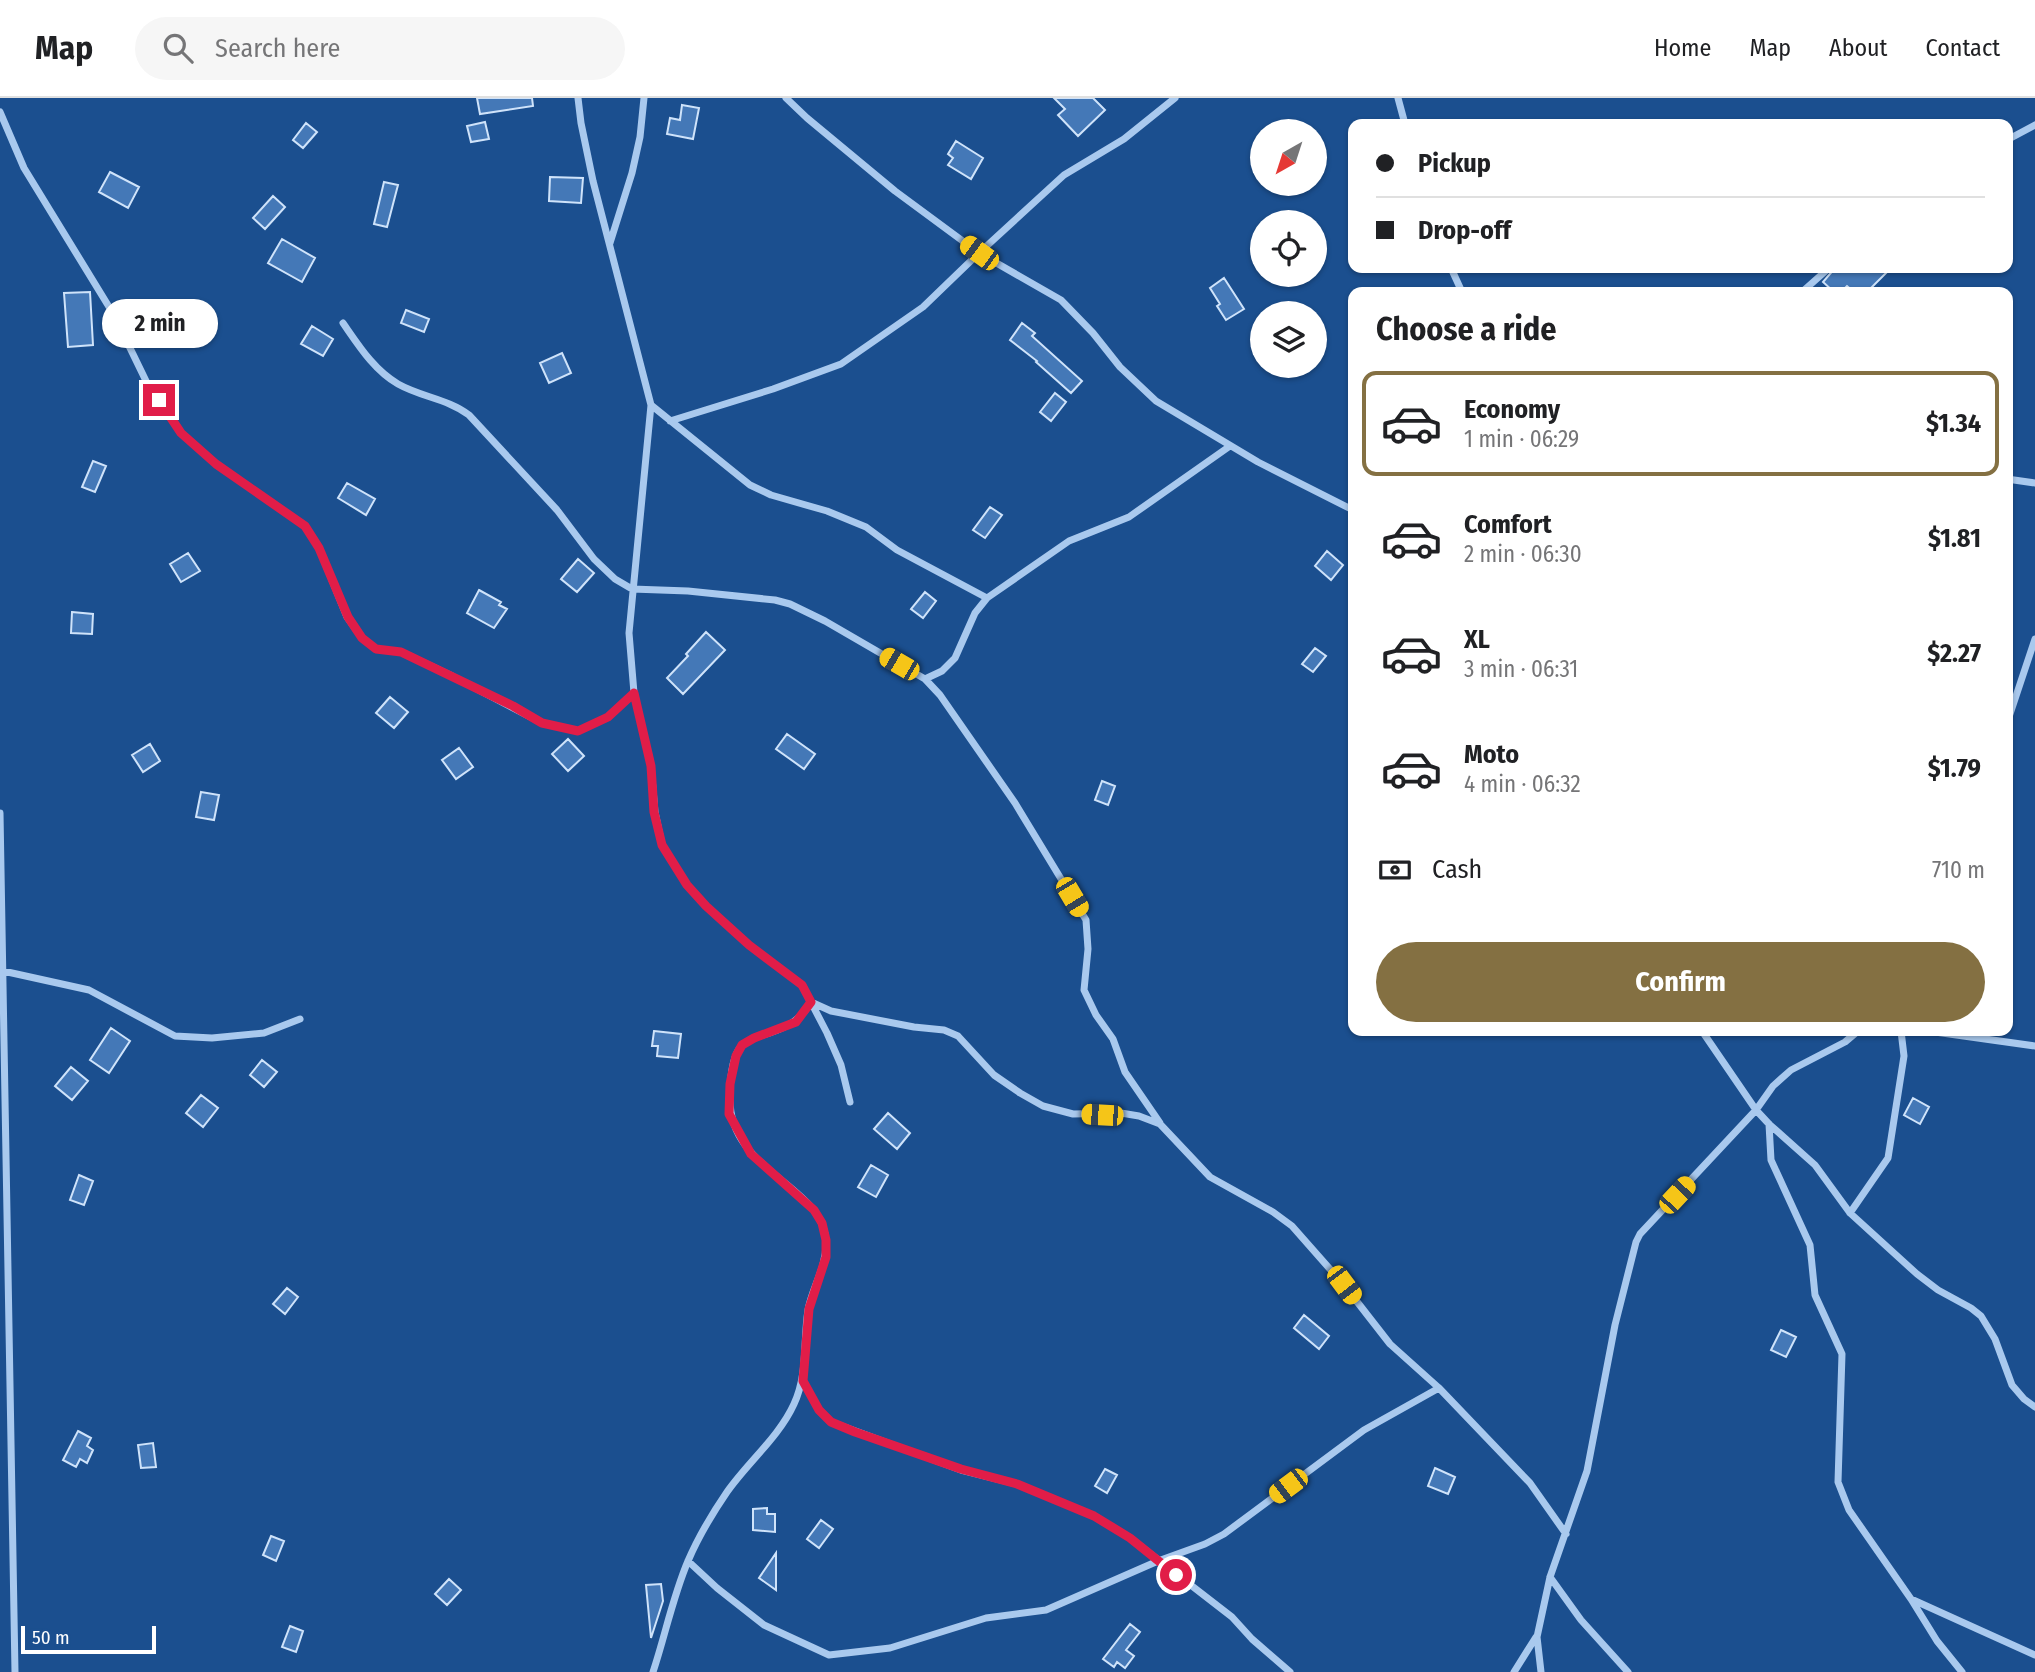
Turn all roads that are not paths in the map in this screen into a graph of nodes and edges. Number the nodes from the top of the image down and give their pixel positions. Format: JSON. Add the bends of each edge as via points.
{"nodes":[{"id":1,"x":578,"y":98,"type":"edge"},
{"id":2,"x":644,"y":98,"type":"edge"},
{"id":3,"x":786,"y":98,"type":"edge"},
{"id":4,"x":1175,"y":98,"type":"edge"},
{"id":5,"x":1398,"y":98,"type":"edge"},
{"id":6,"x":0,"y":112,"type":"edge"},
{"id":7,"x":1404,"y":119,"type":"edge"},
{"id":8,"x":2035,"y":125,"type":"edge"},
{"id":9,"x":2013,"y":137,"type":"edge"},
{"id":10,"x":610,"y":244,"type":"junction"},
{"id":11,"x":979,"y":253,"type":"junction"},
{"id":12,"x":1823,"y":273,"type":"edge"},
{"id":13,"x":1808,"y":287,"type":"edge"},
{"id":14,"x":342,"y":323,"type":"dead end"},
{"id":15,"x":651,"y":405,"type":"junction"},
{"id":16,"x":670,"y":421,"type":"junction"},
{"id":17,"x":1230,"y":446,"type":"junction"},
{"id":18,"x":2013,"y":480,"type":"edge"},
{"id":19,"x":2035,"y":484,"type":"edge"},
{"id":20,"x":1348,"y":507,"type":"edge"},
{"id":21,"x":632,"y":589,"type":"junction"},
{"id":22,"x":987,"y":598,"type":"junction"},
{"id":23,"x":2035,"y":639,"type":"edge"},
{"id":24,"x":925,"y":679,"type":"junction"},
{"id":25,"x":634,"y":693,"type":"junction"},
{"id":26,"x":2013,"y":705,"type":"edge"},
{"id":27,"x":0,"y":813,"type":"edge"},
{"id":28,"x":3,"y":971,"type":"junction"},
{"id":29,"x":811,"y":1002,"type":"junction"},
{"id":30,"x":300,"y":1020,"type":"dead end"},
{"id":31,"x":1705,"y":1036,"type":"edge"},
{"id":32,"x":1852,"y":1036,"type":"edge"},
{"id":33,"x":1902,"y":1036,"type":"edge"},
{"id":34,"x":1964,"y":1036,"type":"edge"},
{"id":35,"x":2035,"y":1046,"type":"edge"},
{"id":36,"x":850,"y":1102,"type":"dead end"},
{"id":37,"x":1756,"y":1110,"type":"junction"},
{"id":38,"x":1160,"y":1124,"type":"junction"},
{"id":39,"x":1769,"y":1124,"type":"junction"},
{"id":40,"x":1850,"y":1213,"type":"junction"},
{"id":41,"x":803,"y":1381,"type":"junction"},
{"id":42,"x":1439,"y":1388,"type":"junction"},
{"id":43,"x":2035,"y":1407,"type":"edge"},
{"id":44,"x":1566,"y":1534,"type":"junction"},
{"id":45,"x":1158,"y":1560,"type":"junction"},
{"id":46,"x":688,"y":1561,"type":"junction"},
{"id":47,"x":1550,"y":1577,"type":"junction"},
{"id":48,"x":1911,"y":1599,"type":"junction"},
{"id":49,"x":1537,"y":1637,"type":"junction"},
{"id":50,"x":2035,"y":1655,"type":"edge"},
{"id":51,"x":15,"y":1672,"type":"edge"},
{"id":52,"x":653,"y":1672,"type":"edge"},
{"id":53,"x":1290,"y":1672,"type":"edge"},
{"id":54,"x":1514,"y":1672,"type":"edge"},
{"id":55,"x":1541,"y":1672,"type":"edge"},
{"id":56,"x":1628,"y":1672,"type":"edge"},
{"id":57,"x":1962,"y":1672,"type":"edge"}],
"edges":[{"from":1,"to":10,"type":"street"},
{"from":2,"to":10,"type":"street","via":[[632,173]]},
{"from":3,"to":11,"type":"street","via":[[895,191]]},
{"from":4,"to":11,"type":"street","via":[[1124,139],[1064,175]]},
{"from":5,"to":7,"type":"street"},
{"from":6,"to":25,"type":"street","via":[[24,168],[114,315],[147,383],[181,433],[216,464],[305,526],[362,638],[376,649],[401,652],[452,676],[542,723],[578,731],[608,717]]},
{"from":8,"to":9,"type":"street"},
{"from":10,"to":15,"type":"street"},
{"from":11,"to":16,"type":"street","via":[[923,307],[841,364]]},
{"from":11,"to":17,"type":"street","via":[[1061,300],[1156,401]]},
{"from":12,"to":13,"type":"street"},
{"from":14,"to":21,"type":"street","via":[[370,362],[397,383],[469,415],[557,510],[594,559]]},
{"from":15,"to":16,"type":"street"},
{"from":15,"to":21,"type":"street"},
{"from":16,"to":22,"type":"street","via":[[750,485],[866,527],[897,550]]},
{"from":17,"to":20,"type":"street"},
{"from":17,"to":22,"type":"street","via":[[1129,517],[1069,541]]},
{"from":18,"to":19,"type":"street"},
{"from":21,"to":24,"type":"street","via":[[789,604]]},
{"from":21,"to":25,"type":"street","via":[[629,633]]},
{"from":22,"to":24,"type":"street","via":[[975,613],[955,658]]},
{"from":23,"to":26,"type":"street"},
{"from":24,"to":38,"type":"street","via":[[1015,803],[1086,920],[1084,990],[1113,1039],[1125,1072]]},
{"from":25,"to":29,"type":"street","via":[[662,845],[706,906],[802,985]]},
{"from":27,"to":28,"type":"street"},
{"from":28,"to":30,"type":"street","via":[[89,990],[175,1036],[264,1033]]},
{"from":28,"to":51,"type":"street"},
{"from":29,"to":36,"type":"street","via":[[841,1065]]},
{"from":29,"to":38,"type":"street","via":[[831,1011],[958,1036],[993,1075],[1044,1106],[1073,1114],[1139,1116]]},
{"from":29,"to":41,"type":"street","via":[[796,1022],[742,1045],[730,1084],[729,1114],[751,1154],[814,1210],[822,1223],[826,1257],[809,1309]]},
{"from":31,"to":37,"type":"street"},
{"from":32,"to":37,"type":"street","via":[[1791,1070]]},
{"from":33,"to":40,"type":"street","via":[[1904,1056],[1888,1158]]},
{"from":34,"to":35,"type":"street"},
{"from":37,"to":39,"type":"street"},
{"from":37,"to":44,"type":"street","via":[[1636,1242],[1587,1471]]},
{"from":38,"to":42,"type":"street","via":[[1210,1177],[1292,1226],[1381,1334]]},
{"from":39,"to":40,"type":"street","via":[[1815,1165]]},
{"from":39,"to":48,"type":"street","via":[[1771,1160],[1810,1245],[1815,1296],[1842,1354],[1838,1482],[1849,1510]]},
{"from":40,"to":43,"type":"street","via":[[1927,1282],[1981,1317],[1995,1339],[2012,1385]]},
{"from":41,"to":45,"type":"street","via":[[831,1422],[1017,1484],[1082,1511]]},
{"from":41,"to":46,"type":"street","via":[[782,1424],[727,1493]]},
{"from":42,"to":44,"type":"street","via":[[1530,1483]]},
{"from":42,"to":45,"type":"street","via":[[1364,1430],[1224,1534]]},
{"from":44,"to":47,"type":"street"},
{"from":45,"to":46,"type":"street","via":[[1046,1610],[986,1618],[890,1648],[829,1655],[764,1625]]},
{"from":45,"to":53,"type":"street","via":[[1232,1617]]},
{"from":46,"to":52,"type":"street"},
{"from":47,"to":49,"type":"street"},
{"from":47,"to":56,"type":"street"},
{"from":48,"to":50,"type":"street"},
{"from":48,"to":57,"type":"street"},
{"from":49,"to":54,"type":"street"},
{"from":49,"to":55,"type":"street"}]}
